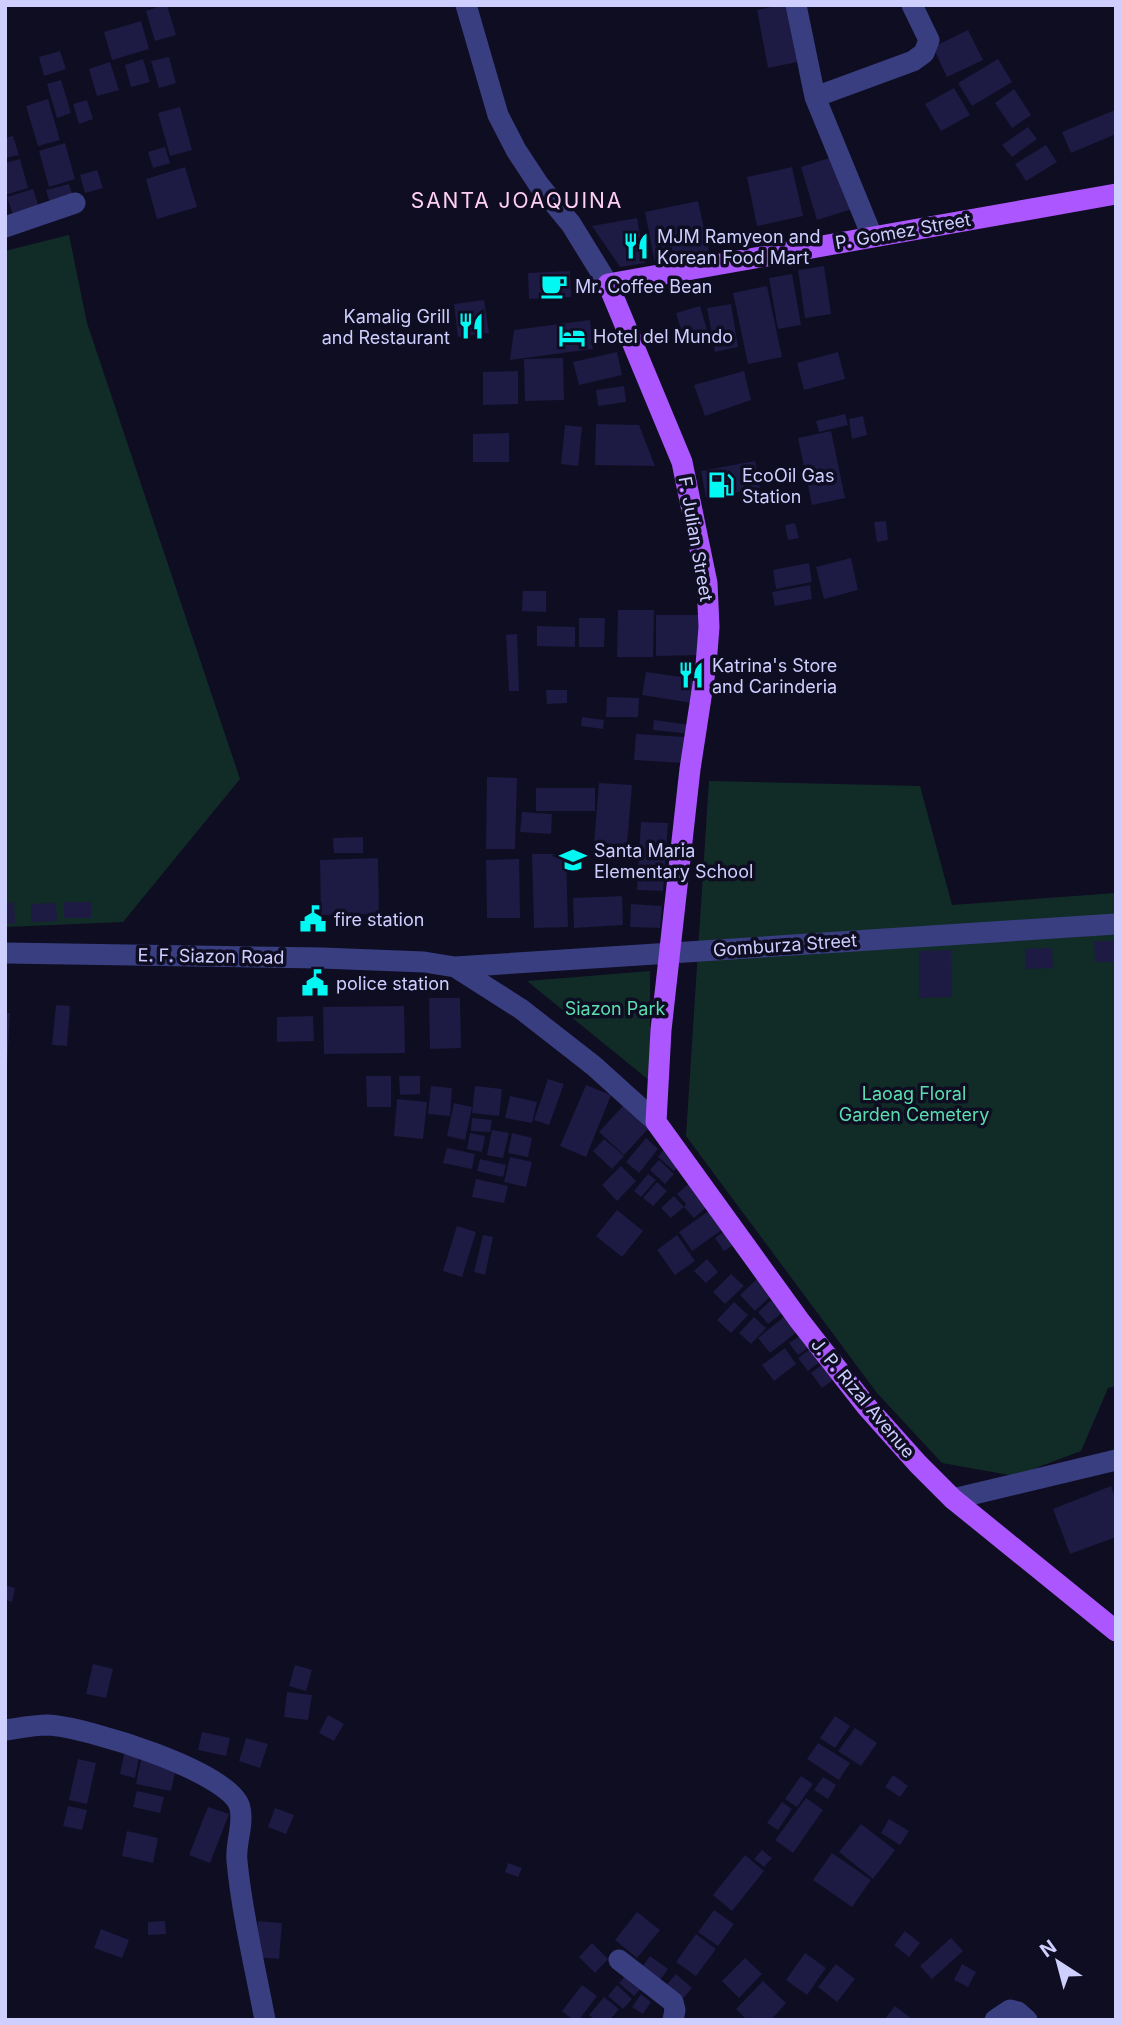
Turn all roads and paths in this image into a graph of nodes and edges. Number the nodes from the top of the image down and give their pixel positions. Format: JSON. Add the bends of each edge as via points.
{"nodes":[{"id":1,"x":466,"y":5,"type":"edge"},
{"id":2,"x":796,"y":5,"type":"edge"},
{"id":3,"x":912,"y":5,"type":"edge"},
{"id":4,"x":816,"y":97,"type":"junction"},
{"id":5,"x":1116,"y":194,"type":"edge"},
{"id":6,"x":75,"y":202,"type":"dead end"},
{"id":7,"x":5,"y":227,"type":"edge"},
{"id":8,"x":872,"y":236,"type":"junction"},
{"id":9,"x":608,"y":284,"type":"junction"},
{"id":10,"x":1116,"y":924,"type":"edge"},
{"id":11,"x":5,"y":953,"type":"edge"},
{"id":12,"x":671,"y":953,"type":"junction"},
{"id":13,"x":455,"y":967,"type":"junction"},
{"id":14,"x":656,"y":1122,"type":"junction"},
{"id":15,"x":1116,"y":1460,"type":"edge"},
{"id":16,"x":953,"y":1499,"type":"junction"},
{"id":17,"x":1116,"y":1631,"type":"edge"},
{"id":18,"x":5,"y":1730,"type":"edge"},
{"id":19,"x":619,"y":1960,"type":"dead end"},
{"id":20,"x":265,"y":2020,"type":"edge"},
{"id":21,"x":673,"y":2020,"type":"edge"},
{"id":22,"x":995,"y":2020,"type":"edge"},
{"id":23,"x":1027,"y":2020,"type":"edge"}],
"edges":[{"from":1,"to":9,"type":"street","name":"F. Julian Street","via":[[498,115],[516,150]]},
{"from":2,"to":4,"type":"street"},
{"from":3,"to":4,"type":"street","via":[[929,40],[924,53]]},
{"from":4,"to":8,"type":"street"},
{"from":5,"to":8,"type":"main road","name":"P. Gomez Street"},
{"from":6,"to":7,"type":"street"},
{"from":8,"to":9,"type":"main road","name":"P. Gomez Street"},
{"from":9,"to":12,"type":"main road","name":"F. Julian Street","via":[[682,462],[707,583],[706,665]]},
{"from":10,"to":12,"type":"street","name":"Gomburza Street"},
{"from":11,"to":13,"type":"street","name":"E. F. Siazon Road","via":[[322,958]]},
{"from":12,"to":13,"type":"street","name":"Gomburza Street"},
{"from":12,"to":14,"type":"main road","name":"F. Julian Street"},
{"from":13,"to":14,"type":"street","name":"E. F. Siazon Road","via":[[521,1009]]},
{"from":14,"to":16,"type":"main road","name":"J. P. Rizal Avenue","via":[[867,1407]]},
{"from":15,"to":16,"type":"street"},
{"from":16,"to":17,"type":"main road","name":"J. P. Rizal Avenue"},
{"from":18,"to":20,"type":"street","via":[[48,1725],[86,1731],[158,1754],[233,1795],[240,1807],[236,1858]]},
{"from":19,"to":21,"type":"street","via":[[673,2002]]},
{"from":22,"to":23,"type":"street","via":[[1010,2010]]}]}
